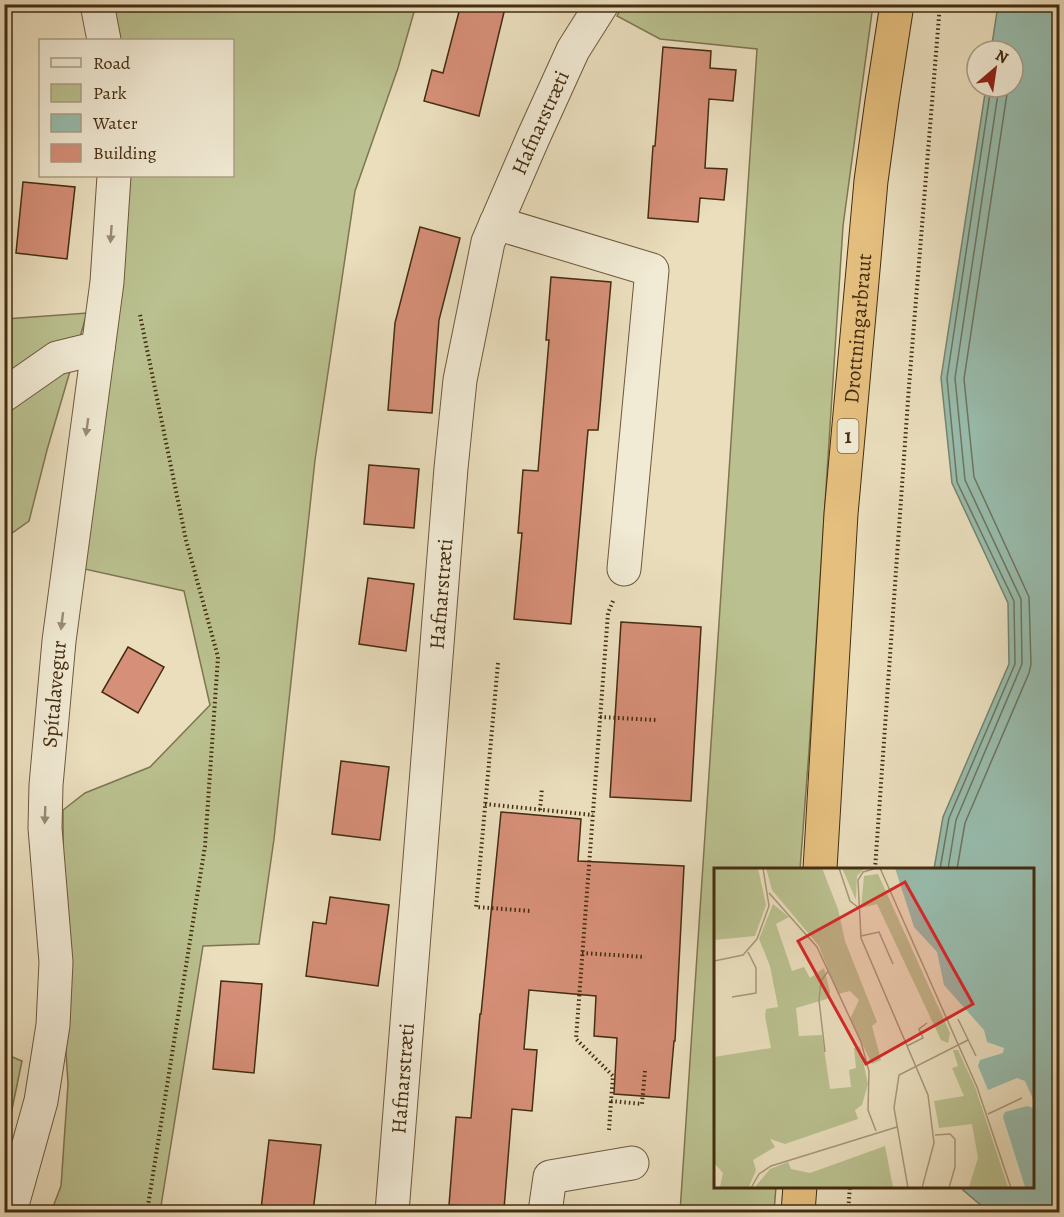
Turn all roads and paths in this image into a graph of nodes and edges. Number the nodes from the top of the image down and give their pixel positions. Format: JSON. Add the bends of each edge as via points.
{"nodes":[{"id":1,"x":98,"y":4,"type":"edge"},
{"id":2,"x":897,"y":4,"type":"edge"},
{"id":3,"x":940,"y":4,"type":"edge"},
{"id":4,"x":600,"y":6,"type":"edge"},
{"id":5,"x":104,"y":39,"type":"edge"},
{"id":6,"x":114,"y":177,"type":"edge"},
{"id":7,"x":496,"y":223,"type":"junction"},
{"id":8,"x":139,"y":310,"type":"dead end"},
{"id":9,"x":98,"y":348,"type":"junction"},
{"id":10,"x":4,"y":395,"type":"edge"},
{"id":11,"x":624,"y":569,"type":"joint"},
{"id":12,"x":498,"y":663,"type":"dead end"},
{"id":13,"x":600,"y":717,"type":"junction"},
{"id":14,"x":656,"y":720,"type":"dead end"},
{"id":15,"x":542,"y":788,"type":"dead end"},
{"id":16,"x":485,"y":804,"type":"junction"},
{"id":17,"x":540,"y":810,"type":"junction"},
{"id":18,"x":593,"y":815,"type":"junction"},
{"id":19,"x":820,"y":868,"type":"edge"},
{"id":20,"x":875,"y":868,"type":"edge"},
{"id":21,"x":531,"y":911,"type":"dead end"},
{"id":22,"x":582,"y":953,"type":"junction"},
{"id":23,"x":645,"y":957,"type":"dead end"},
{"id":24,"x":645,"y":1071,"type":"dead end"},
{"id":25,"x":632,"y":1163,"type":"dead end"},
{"id":26,"x":800,"y":1187,"type":"edge"},
{"id":27,"x":850,"y":1187,"type":"edge"},
{"id":28,"x":10,"y":1212,"type":"edge"},
{"id":29,"x":147,"y":1212,"type":"edge"},
{"id":30,"x":392,"y":1212,"type":"edge"},
{"id":31,"x":545,"y":1212,"type":"edge"},
{"id":32,"x":798,"y":1212,"type":"edge"},
{"id":33,"x":848,"y":1212,"type":"edge"}],
"edges":[{"from":1,"to":5,"type":"street"},
{"from":2,"to":19,"type":"highway","name":"Drottningarbraut","number":"1","via":[[871,181],[844,478]]},
{"from":3,"to":20,"type":"path"},
{"from":4,"to":7,"type":"street","name":"Hafnarstræti","via":[[573,50]]},
{"from":6,"to":9,"type":"street","name":"Spítalavegur","one_way":true},
{"from":7,"to":11,"type":"street","via":[[652,270]]},
{"from":7,"to":30,"type":"street","name":"Hafnarstræti","via":[[488,242],[460,380]]},
{"from":8,"to":29,"type":"path","via":[[186,540],[218,657],[205,846]]},
{"from":9,"to":10,"type":"street","via":[[57,358]]},
{"from":9,"to":28,"type":"street","name":"Spítalavegur","one_way":true,"via":[[59,642],[46,785],[45,828],[56,962],[53,1025],[40,1101]]},
{"from":11,"to":13,"type":"path","via":[[608,613]]},
{"from":12,"to":16,"type":"path"},
{"from":13,"to":14,"type":"path"},
{"from":13,"to":18,"type":"path"},
{"from":15,"to":17,"type":"path"},
{"from":16,"to":17,"type":"path"},
{"from":16,"to":21,"type":"path","via":[[476,907]]},
{"from":17,"to":18,"type":"path"},
{"from":18,"to":22,"type":"path"},
{"from":22,"to":23,"type":"path"},
{"from":22,"to":24,"type":"path","via":[[576,1040],[613,1076],[610,1101],[642,1104]]},
{"from":25,"to":31,"type":"street","via":[[550,1177]]},
{"from":26,"to":32,"type":"highway"},
{"from":27,"to":33,"type":"path"}]}
